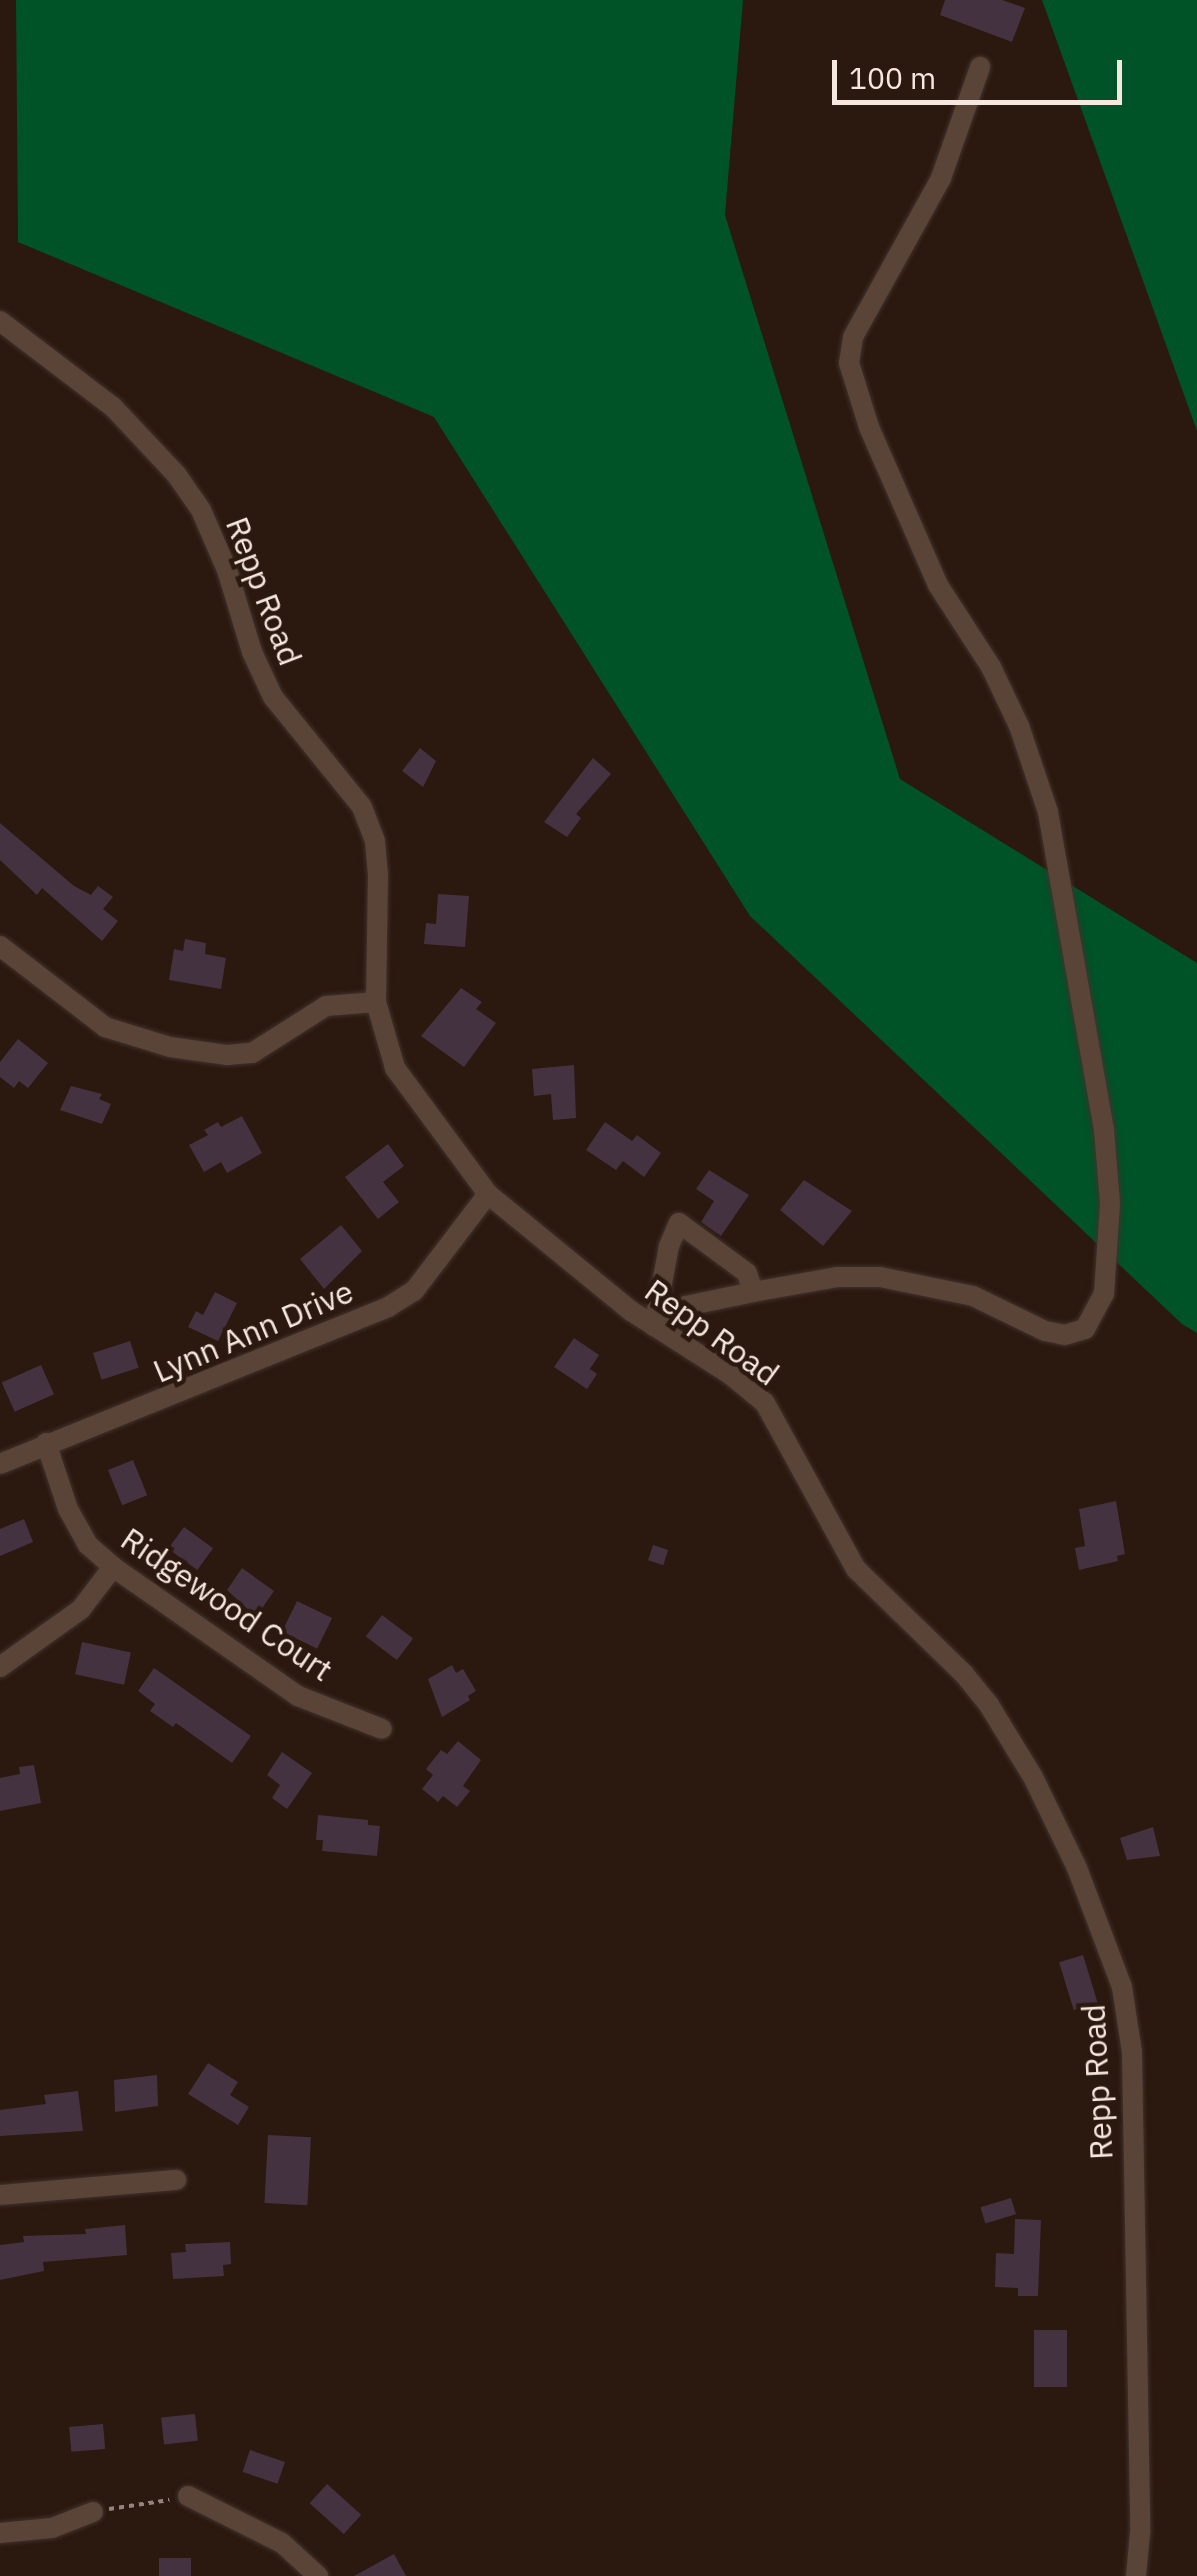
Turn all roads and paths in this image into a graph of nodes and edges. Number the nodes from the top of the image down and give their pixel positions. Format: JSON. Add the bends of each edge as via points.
{"nodes":[{"id":1,"x":980,"y":67,"type":"dead end"},
{"id":2,"x":0,"y":321,"type":"edge"},
{"id":3,"x":0,"y":946,"type":"edge"},
{"id":4,"x":376,"y":1002,"type":"junction"},
{"id":5,"x":488,"y":1194,"type":"junction"},
{"id":6,"x":753,"y":1292,"type":"junction"},
{"id":7,"x":654,"y":1326,"type":"junction"},
{"id":8,"x":46,"y":1443,"type":"junction"},
{"id":9,"x":0,"y":1464,"type":"edge"},
{"id":10,"x":113,"y":1567,"type":"junction"},
{"id":11,"x":0,"y":1667,"type":"edge"},
{"id":12,"x":382,"y":1730,"type":"dead end"},
{"id":13,"x":176,"y":2180,"type":"dead end"},
{"id":14,"x":0,"y":2195,"type":"edge"},
{"id":15,"x":188,"y":2496,"type":"joint"},
{"id":16,"x":93,"y":2512,"type":"joint"},
{"id":17,"x":0,"y":2533,"type":"edge"},
{"id":18,"x":318,"y":2576,"type":"edge"},
{"id":19,"x":1136,"y":2576,"type":"edge"}],
"edges":[{"from":1,"to":6,"type":"street","via":[[941,178],[852,337],[849,364],[938,585],[1020,726],[1048,812],[1104,1130],[1110,1203],[1104,1294],[1086,1329],[1065,1335],[974,1296],[898,1280],[837,1277]]},
{"from":2,"to":4,"type":"street","name":"Repp Road","via":[[113,406],[202,510],[273,697],[362,807],[375,841]]},
{"from":3,"to":4,"type":"street","via":[[104,1027],[170,1047],[252,1052],[326,1006]]},
{"from":4,"to":5,"type":"street","name":"Repp Road","via":[[395,1068]]},
{"from":5,"to":7,"type":"street","name":"Repp Road"},
{"from":5,"to":8,"type":"street","name":"Lynn Ann Drive","via":[[414,1290],[388,1308]]},
{"from":6,"to":7,"type":"street","via":[[686,1306]]},
{"from":6,"to":7,"type":"street","via":[[747,1273],[679,1222]]},
{"from":7,"to":19,"type":"street","name":"Repp Road","via":[[765,1403],[856,1570],[989,1705],[1034,1777],[1077,1868],[1122,1986],[1132,2052]]},
{"from":8,"to":9,"type":"street","name":"Lynn Ann Drive"},
{"from":8,"to":10,"type":"street","name":"Ridgewood Court","via":[[68,1509],[88,1545]]},
{"from":10,"to":11,"type":"street","via":[[81,1609]]},
{"from":10,"to":12,"type":"street","name":"Ridgewood Court","via":[[298,1696]]},
{"from":13,"to":14,"type":"street"},
{"from":15,"to":16,"type":"path"},
{"from":15,"to":18,"type":"street","via":[[282,2543]]},
{"from":16,"to":17,"type":"street","via":[[52,2528]]}]}
